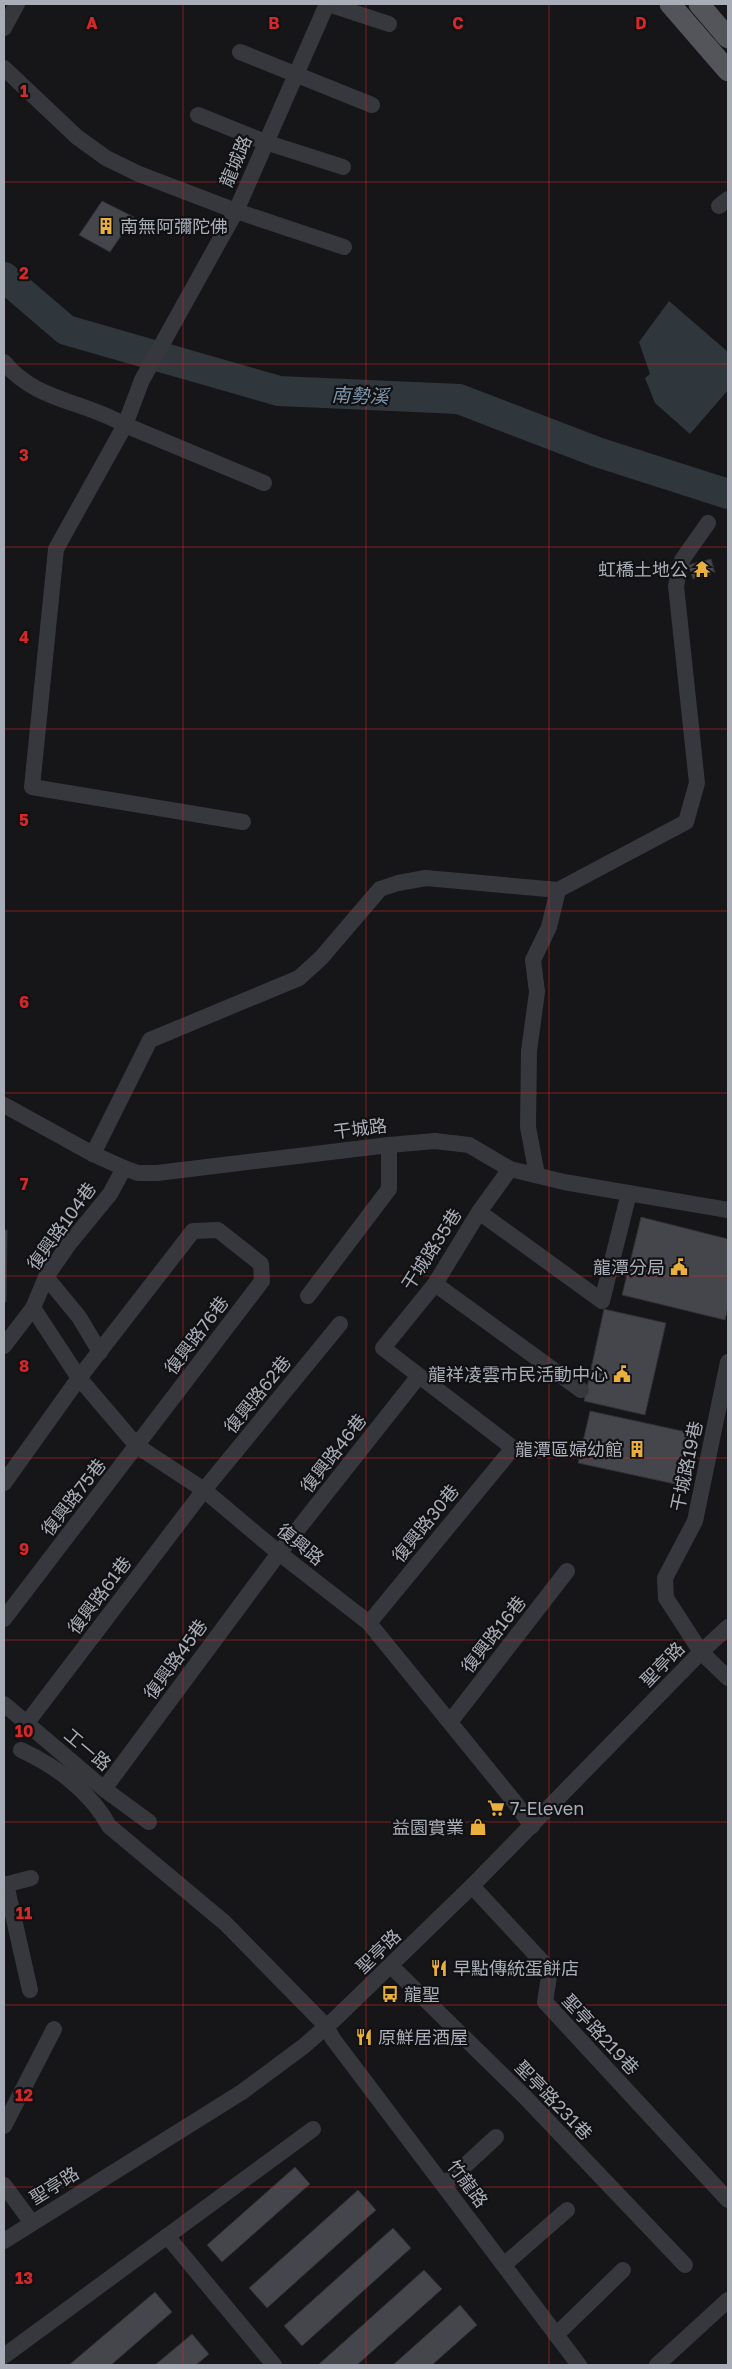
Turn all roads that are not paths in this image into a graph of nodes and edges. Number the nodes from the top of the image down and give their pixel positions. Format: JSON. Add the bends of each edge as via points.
{"nodes":[{"id":1,"x":17,"y":4,"type":"edge"},
{"id":2,"x":327,"y":4,"type":"edge"},
{"id":3,"x":670,"y":4,"type":"edge"},
{"id":4,"x":699,"y":4,"type":"edge"},
{"id":5,"x":388,"y":24,"type":"dead end"},
{"id":6,"x":4,"y":28,"type":"edge"},
{"id":7,"x":728,"y":38,"type":"edge"},
{"id":8,"x":240,"y":52,"type":"dead end"},
{"id":9,"x":4,"y":68,"type":"edge"},
{"id":10,"x":728,"y":71,"type":"edge"},
{"id":11,"x":297,"y":74,"type":"junction"},
{"id":12,"x":372,"y":105,"type":"dead end"},
{"id":13,"x":198,"y":114,"type":"dead end"},
{"id":14,"x":265,"y":142,"type":"junction"},
{"id":15,"x":343,"y":166,"type":"dead end"},
{"id":16,"x":236,"y":211,"type":"junction"},
{"id":17,"x":344,"y":247,"type":"dead end"},
{"id":18,"x":4,"y":362,"type":"edge"},
{"id":19,"x":126,"y":425,"type":"junction"},
{"id":20,"x":264,"y":483,"type":"dead end"},
{"id":21,"x":708,"y":523,"type":"dead end"},
{"id":22,"x":243,"y":822,"type":"dead end"},
{"id":23,"x":558,"y":890,"type":"junction"},
{"id":24,"x":4,"y":1105,"type":"edge"},
{"id":25,"x":389,"y":1144,"type":"junction"},
{"id":26,"x":93,"y":1154,"type":"junction"},
{"id":27,"x":124,"y":1168,"type":"junction"},
{"id":28,"x":510,"y":1169,"type":"junction"},
{"id":29,"x":537,"y":1176,"type":"junction"},
{"id":30,"x":629,"y":1194,"type":"junction"},
{"id":31,"x":728,"y":1210,"type":"edge"},
{"id":32,"x":478,"y":1212,"type":"junction"},
{"id":33,"x":46,"y":1277,"type":"junction"},
{"id":34,"x":435,"y":1284,"type":"junction"},
{"id":35,"x":308,"y":1296,"type":"dead end"},
{"id":36,"x":34,"y":1308,"type":"junction"},
{"id":37,"x":340,"y":1324,"type":"dead end"},
{"id":38,"x":4,"y":1346,"type":"edge"},
{"id":39,"x":100,"y":1352,"type":"junction"},
{"id":40,"x":728,"y":1362,"type":"edge"},
{"id":41,"x":418,"y":1377,"type":"junction"},
{"id":42,"x":79,"y":1378,"type":"junction"},
{"id":43,"x":581,"y":1390,"type":"dead end"},
{"id":44,"x":137,"y":1446,"type":"junction"},
{"id":45,"x":4,"y":1483,"type":"edge"},
{"id":46,"x":204,"y":1490,"type":"junction"},
{"id":47,"x":279,"y":1553,"type":"junction"},
{"id":48,"x":567,"y":1571,"type":"dead end"},
{"id":49,"x":4,"y":1619,"type":"edge"},
{"id":50,"x":369,"y":1623,"type":"junction"},
{"id":51,"x":728,"y":1627,"type":"edge"},
{"id":52,"x":701,"y":1652,"type":"junction"},
{"id":53,"x":728,"y":1678,"type":"edge"},
{"id":54,"x":4,"y":1704,"type":"edge"},
{"id":55,"x":450,"y":1722,"type":"junction"},
{"id":56,"x":26,"y":1724,"type":"junction"},
{"id":57,"x":21,"y":1750,"type":"dead end"},
{"id":58,"x":104,"y":1789,"type":"junction"},
{"id":59,"x":149,"y":1822,"type":"dead end"},
{"id":60,"x":532,"y":1826,"type":"junction"},
{"id":61,"x":31,"y":1878,"type":"dead end"},
{"id":62,"x":5,"y":1884,"type":"edge"},
{"id":63,"x":472,"y":1886,"type":"junction"},
{"id":64,"x":391,"y":1966,"type":"junction"},
{"id":65,"x":30,"y":1990,"type":"dead end"},
{"id":66,"x":326,"y":2026,"type":"junction"},
{"id":67,"x":54,"y":2029,"type":"dead end"},
{"id":68,"x":4,"y":2126,"type":"edge"},
{"id":69,"x":313,"y":2129,"type":"dead end"},
{"id":70,"x":496,"y":2137,"type":"dead end"},
{"id":71,"x":4,"y":2184,"type":"edge"},
{"id":72,"x":444,"y":2185,"type":"junction"},
{"id":73,"x":728,"y":2200,"type":"edge"},
{"id":74,"x":567,"y":2210,"type":"dead end"},
{"id":75,"x":32,"y":2223,"type":"junction"},
{"id":76,"x":167,"y":2236,"type":"junction"},
{"id":77,"x":4,"y":2240,"type":"edge"},
{"id":78,"x":505,"y":2264,"type":"junction"},
{"id":79,"x":685,"y":2265,"type":"dead end"},
{"id":80,"x":623,"y":2270,"type":"dead end"},
{"id":81,"x":728,"y":2300,"type":"edge"},
{"id":82,"x":556,"y":2335,"type":"junction"},
{"id":83,"x":4,"y":2356,"type":"edge"},
{"id":84,"x":274,"y":2365,"type":"edge"},
{"id":85,"x":579,"y":2365,"type":"edge"},
{"id":86,"x":657,"y":2365,"type":"edge"}],
"edges":[{"from":1,"to":6,"type":"street"},
{"from":2,"to":5,"type":"street"},
{"from":2,"to":11,"type":"street","name":"龍城路"},
{"from":3,"to":10,"type":"main road"},
{"from":4,"to":7,"type":"main road"},
{"from":8,"to":11,"type":"street"},
{"from":9,"to":16,"type":"street","via":[[77,137],[106,158]]},
{"from":11,"to":12,"type":"street"},
{"from":11,"to":14,"type":"street","name":"龍城路"},
{"from":13,"to":14,"type":"street"},
{"from":14,"to":15,"type":"street"},
{"from":14,"to":16,"type":"street","name":"龍城路"},
{"from":16,"to":17,"type":"street"},
{"from":16,"to":19,"type":"street","name":"龍城路","via":[[142,380]]},
{"from":18,"to":19,"type":"street","via":[[40,392]]},
{"from":19,"to":20,"type":"street"},
{"from":19,"to":22,"type":"street","via":[[56,549],[32,787]]},
{"from":21,"to":23,"type":"street","via":[[682,560],[676,586],[698,783],[686,822]]},
{"from":23,"to":26,"type":"street","via":[[426,878],[398,882],[380,889],[321,958],[299,978],[150,1040]]},
{"from":23,"to":29,"type":"street","via":[[549,927],[533,960],[537,992],[529,1051],[528,1127]]},
{"from":24,"to":26,"type":"street","name":"干城路"},
{"from":25,"to":27,"type":"street","name":"干城路","via":[[157,1173],[138,1173]]},
{"from":25,"to":28,"type":"street","name":"干城路","via":[[435,1141],[469,1145]]},
{"from":25,"to":35,"type":"street","via":[[389,1189]]},
{"from":26,"to":27,"type":"street","name":"干城路"},
{"from":27,"to":33,"type":"street","name":"復興路104巷","via":[[110,1194]]},
{"from":28,"to":29,"type":"street","name":"干城路"},
{"from":28,"to":32,"type":"street","name":"干城路35巷"},
{"from":29,"to":30,"type":"street","name":"干城路"},
{"from":30,"to":31,"type":"street","name":"干城路"},
{"from":30,"to":32,"type":"street","via":[[602,1301]]},
{"from":32,"to":34,"type":"street","name":"干城路35巷"},
{"from":33,"to":36,"type":"street","name":"復興路104巷"},
{"from":33,"to":39,"type":"street","via":[[79,1317]]},
{"from":34,"to":41,"type":"street","name":"干城路35巷","via":[[383,1348]]},
{"from":34,"to":43,"type":"street"},
{"from":36,"to":38,"type":"street","name":"復興路104巷"},
{"from":36,"to":42,"type":"street","name":"復興路"},
{"from":37,"to":46,"type":"street","name":"復興路62巷"},
{"from":39,"to":42,"type":"street"},
{"from":39,"to":44,"type":"street","name":"復興路76巷","via":[[193,1231],[218,1230],[261,1264],[262,1281]]},
{"from":40,"to":52,"type":"street","name":"干城路19巷","via":[[695,1522],[666,1578],[666,1598]]},
{"from":41,"to":47,"type":"street","name":"復興路46巷"},
{"from":41,"to":50,"type":"street","name":"復興路30巷","via":[[513,1448]]},
{"from":42,"to":44,"type":"street","name":"復興路"},
{"from":42,"to":45,"type":"street"},
{"from":44,"to":46,"type":"street","name":"復興路"},
{"from":44,"to":49,"type":"street","name":"復興路75巷"},
{"from":46,"to":47,"type":"street","name":"復興路"},
{"from":46,"to":56,"type":"street","name":"復興路61巷"},
{"from":47,"to":50,"type":"street","name":"復興路"},
{"from":47,"to":58,"type":"street","name":"復興路45巷"},
{"from":48,"to":55,"type":"street","name":"復興路16巷"},
{"from":50,"to":55,"type":"street","name":"復興路"},
{"from":51,"to":52,"type":"street","name":"聖亭路"},
{"from":52,"to":53,"type":"street","name":"干城路19巷"},
{"from":52,"to":60,"type":"street","name":"聖亭路"},
{"from":54,"to":56,"type":"street","name":"工一路"},
{"from":55,"to":60,"type":"street","name":"復興路"},
{"from":56,"to":58,"type":"street","name":"工一路"},
{"from":57,"to":66,"type":"street","name":"竹龍路","via":[[48,1762],[100,1808],[109,1826],[225,1923]]},
{"from":58,"to":59,"type":"street","name":"工一路"},
{"from":60,"to":63,"type":"street","name":"聖亭路"},
{"from":61,"to":62,"type":"street"},
{"from":62,"to":65,"type":"street"},
{"from":63,"to":64,"type":"street","name":"聖亭路"},
{"from":63,"to":73,"type":"street","name":"聖亭路219巷","via":[[550,1970],[544,2002]]},
{"from":64,"to":66,"type":"street","name":"聖亭路"},
{"from":64,"to":79,"type":"street","name":"聖亭路231巷","via":[[525,2097]]},
{"from":66,"to":72,"type":"street","name":"竹龍路"},
{"from":66,"to":75,"type":"street","name":"聖亭路","via":[[242,2092]]},
{"from":67,"to":68,"type":"street"},
{"from":69,"to":76,"type":"street"},
{"from":70,"to":72,"type":"street"},
{"from":71,"to":75,"type":"street"},
{"from":72,"to":78,"type":"street","name":"竹龍路"},
{"from":74,"to":78,"type":"street"},
{"from":75,"to":77,"type":"street","name":"聖亭路"},
{"from":76,"to":83,"type":"street"},
{"from":76,"to":84,"type":"street"},
{"from":78,"to":82,"type":"street","name":"竹龍路"},
{"from":80,"to":82,"type":"street"},
{"from":81,"to":86,"type":"street"},
{"from":82,"to":85,"type":"street","name":"竹龍路"}]}
